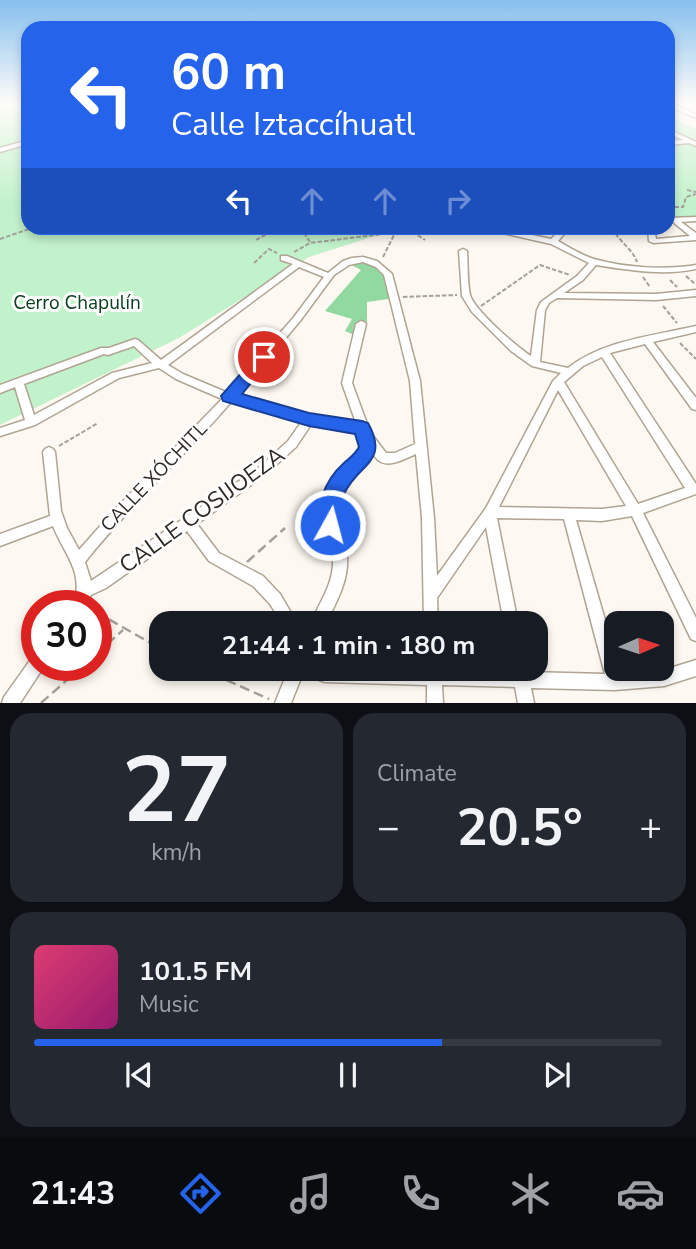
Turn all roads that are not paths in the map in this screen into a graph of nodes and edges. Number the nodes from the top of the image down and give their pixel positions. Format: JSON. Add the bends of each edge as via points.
{"nodes":[{"id":1,"x":675,"y":143,"type":"edge"},
{"id":2,"x":693,"y":143,"type":"edge"},
{"id":3,"x":21,"y":144,"type":"edge"},
{"id":4,"x":0,"y":150,"type":"edge"},
{"id":5,"x":696,"y":219,"type":"edge"},
{"id":6,"x":675,"y":220,"type":"edge"},
{"id":7,"x":675,"y":222,"type":"edge"},
{"id":8,"x":522,"y":235,"type":"edge"},
{"id":9,"x":560,"y":235,"type":"edge"},
{"id":10,"x":652,"y":235,"type":"edge"},
{"id":11,"x":696,"y":238,"type":"edge"},
{"id":12,"x":553,"y":242,"type":"junction"},
{"id":13,"x":463,"y":251,"type":"dead end"},
{"id":14,"x":284,"y":258,"type":"road end"},
{"id":15,"x":594,"y":262,"type":"junction"},
{"id":16,"x":298,"y":264,"type":"junction"},
{"id":17,"x":696,"y":267,"type":"edge"},
{"id":18,"x":329,"y":276,"type":"junction"},
{"id":19,"x":696,"y":293,"type":"edge"},
{"id":20,"x":556,"y":295,"type":"junction"},
{"id":21,"x":361,"y":324,"type":"dead end"},
{"id":22,"x":696,"y":329,"type":"edge"},
{"id":23,"x":647,"y":340,"type":"junction"},
{"id":24,"x":604,"y":352,"type":"junction"},
{"id":25,"x":163,"y":364,"type":"junction"},
{"id":26,"x":535,"y":364,"type":"junction"},
{"id":27,"x":570,"y":372,"type":"junction"},
{"id":28,"x":558,"y":381,"type":"junction"},
{"id":29,"x":19,"y":384,"type":"junction"},
{"id":30,"x":0,"y":389,"type":"edge"},
{"id":31,"x":229,"y":396,"type":"junction"},
{"id":32,"x":696,"y":406,"type":"edge"},
{"id":33,"x":309,"y":419,"type":"junction"},
{"id":34,"x":31,"y":422,"type":"junction"},
{"id":35,"x":363,"y":431,"type":"junction"},
{"id":36,"x":0,"y":432,"type":"edge"},
{"id":37,"x":419,"y":447,"type":"junction"},
{"id":38,"x":49,"y":452,"type":"road end"},
{"id":39,"x":694,"y":489,"type":"edge"},
{"id":40,"x":635,"y":510,"type":"junction"},
{"id":41,"x":490,"y":512,"type":"junction"},
{"id":42,"x":569,"y":516,"type":"junction"},
{"id":43,"x":57,"y":519,"type":"junction"},
{"id":44,"x":188,"y":522,"type":"junction"},
{"id":45,"x":0,"y":540,"type":"edge"},
{"id":46,"x":78,"y":561,"type":"junction"},
{"id":47,"x":86,"y":590,"type":"joint"},
{"id":48,"x":430,"y":597,"type":"junction"},
{"id":49,"x":282,"y":611,"type":"edge"},
{"id":50,"x":323,"y":611,"type":"edge"},
{"id":51,"x":431,"y":611,"type":"edge"},
{"id":52,"x":509,"y":611,"type":"edge"},
{"id":53,"x":696,"y":634,"type":"edge"},
{"id":54,"x":696,"y":668,"type":"edge"},
{"id":55,"x":548,"y":676,"type":"edge"},
{"id":56,"x":26,"y":681,"type":"edge"},
{"id":57,"x":292,"y":681,"type":"edge"},
{"id":58,"x":434,"y":681,"type":"edge"},
{"id":59,"x":522,"y":681,"type":"edge"},
{"id":60,"x":615,"y":682,"type":"junction"},
{"id":61,"x":10,"y":703,"type":"edge"},
{"id":62,"x":283,"y":703,"type":"edge"},
{"id":63,"x":435,"y":703,"type":"edge"},
{"id":64,"x":526,"y":703,"type":"edge"}],
"edges":[{"from":1,"to":2,"type":"street"},
{"from":3,"to":4,"type":"street"},
{"from":5,"to":6,"type":"street"},
{"from":7,"to":11,"type":"street"},
{"from":8,"to":12,"type":"street"},
{"from":9,"to":12,"type":"street"},
{"from":10,"to":11,"type":"street","via":[[653,241]]},
{"from":12,"to":15,"type":"street"},
{"from":13,"to":26,"type":"street","via":[[466,296],[514,349]]},
{"from":14,"to":16,"type":"street"},
{"from":15,"to":17,"type":"street","via":[[639,269]]},
{"from":15,"to":20,"type":"street"},
{"from":16,"to":18,"type":"street"},
{"from":16,"to":25,"type":"street"},
{"from":18,"to":31,"type":"street","name":"CALLE XÓCHITL"},
{"from":18,"to":37,"type":"street","name":"CALLE XÓCHITL","via":[[346,262],[359,259],[380,264],[388,274],[415,381]]},
{"from":19,"to":20,"type":"street"},
{"from":20,"to":26,"type":"street","via":[[541,310]]},
{"from":21,"to":35,"type":"street","via":[[347,383]]},
{"from":22,"to":23,"type":"street"},
{"from":23,"to":24,"type":"street"},
{"from":23,"to":32,"type":"street"},
{"from":24,"to":27,"type":"street"},
{"from":24,"to":39,"type":"street"},
{"from":25,"to":29,"type":"street","via":[[135,342]]},
{"from":25,"to":31,"type":"street","via":[[188,383]]},
{"from":25,"to":34,"type":"street","via":[[116,375]]},
{"from":26,"to":27,"type":"street"},
{"from":27,"to":28,"type":"street"},
{"from":28,"to":40,"type":"street"},
{"from":28,"to":41,"type":"street"},
{"from":29,"to":30,"type":"street"},
{"from":29,"to":34,"type":"street"},
{"from":31,"to":33,"type":"street"},
{"from":31,"to":46,"type":"street","name":"CALLE XÓCHITL","via":[[119,510]]},
{"from":33,"to":35,"type":"street"},
{"from":33,"to":44,"type":"street","name":"CALLE COSIJOEZA","via":[[292,444],[261,472]]},
{"from":34,"to":36,"type":"street"},
{"from":35,"to":37,"type":"street","via":[[383,458],[396,458]]},
{"from":35,"to":50,"type":"street","via":[[368,447],[338,482],[331,503],[330,525],[341,568]]},
{"from":37,"to":48,"type":"street","via":[[428,517]]},
{"from":38,"to":43,"type":"street"},
{"from":39,"to":40,"type":"street"},
{"from":40,"to":42,"type":"street"},
{"from":40,"to":53,"type":"street"},
{"from":41,"to":42,"type":"street"},
{"from":41,"to":48,"type":"street"},
{"from":41,"to":52,"type":"street"},
{"from":42,"to":60,"type":"street"},
{"from":43,"to":45,"type":"street"},
{"from":43,"to":46,"type":"street"},
{"from":44,"to":47,"type":"street","name":"CALLE COSIJOEZA"},
{"from":44,"to":49,"type":"street","via":[[214,557],[258,581]]},
{"from":46,"to":47,"type":"street"},
{"from":48,"to":51,"type":"street"},
{"from":54,"to":60,"type":"street","via":[[664,678]]},
{"from":55,"to":60,"type":"street"},
{"from":56,"to":61,"type":"street"},
{"from":57,"to":62,"type":"street"},
{"from":58,"to":63,"type":"street"},
{"from":59,"to":64,"type":"street"}]}
